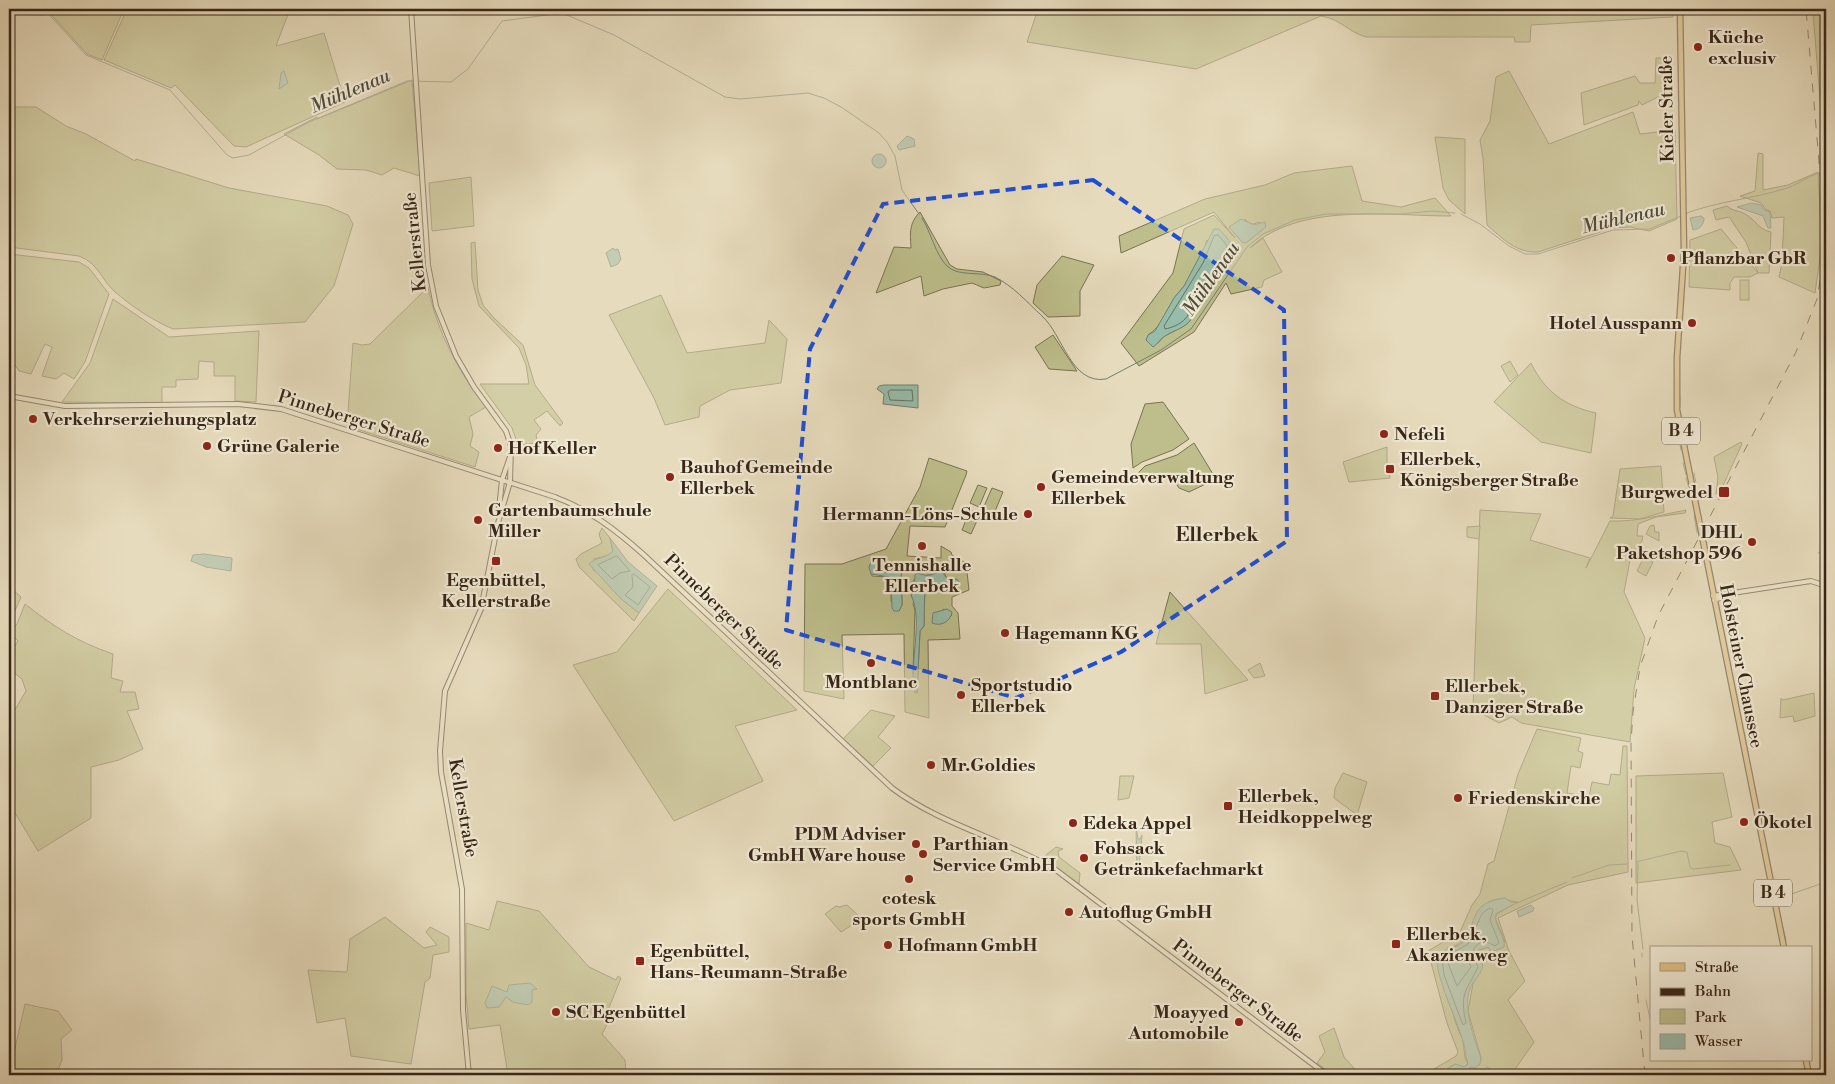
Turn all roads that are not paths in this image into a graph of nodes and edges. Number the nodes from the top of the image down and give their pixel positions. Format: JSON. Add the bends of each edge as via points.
{"nodes":[{"id":1,"x":411,"y":9,"type":"edge"},
{"id":2,"x":1680,"y":9,"type":"edge"},
{"id":3,"x":1683,"y":209,"type":"joint"},
{"id":4,"x":9,"y":396,"type":"edge"},
{"id":5,"x":511,"y":452,"type":"junction"},
{"id":6,"x":502,"y":480,"type":"junction"},
{"id":7,"x":510,"y":482,"type":"junction"},
{"id":8,"x":498,"y":524,"type":"junction"},
{"id":9,"x":1826,"y":586,"type":"edge"},
{"id":10,"x":1714,"y":598,"type":"junction"},
{"id":11,"x":1784,"y":946,"type":"edge"},
{"id":12,"x":1806,"y":1062,"type":"edge"},
{"id":13,"x":469,"y":1075,"type":"edge"},
{"id":14,"x":1327,"y":1075,"type":"edge"},
{"id":15,"x":1809,"y":1075,"type":"edge"}],
"edges":[{"from":1,"to":5,"type":"main road","name":"Kellerstraße","via":[[432,293],[456,356],[506,431]]},
{"from":2,"to":3,"type":"main road","name":"Kieler Straße","number":"B 4"},
{"from":3,"to":10,"type":"main road","name":"Holsteiner Chaussee","number":"B 4","via":[[1677,410]]},
{"from":4,"to":6,"type":"main road","name":"Pinneberger Straße","via":[[65,406],[238,404],[280,409]]},
{"from":5,"to":6,"type":"main road","name":"Kellerstraße"},
{"from":5,"to":7,"type":"main road","name":"Kellerstraße"},
{"from":6,"to":7,"type":"main road","name":"Pinneberger Straße"},
{"from":6,"to":8,"type":"main road","name":"Kellerstraße"},
{"from":7,"to":8,"type":"main road","name":"Kellerstraße"},
{"from":7,"to":14,"type":"main road","name":"Pinneberger Straße","via":[[569,502],[610,525],[892,788],[926,810],[1056,870]]},
{"from":8,"to":13,"type":"main road","name":"Kellerstraße","via":[[481,609],[445,691],[440,751],[462,889],[463,1010]]},
{"from":9,"to":10,"type":"main road","via":[[1816,582]]},
{"from":10,"to":11,"type":"main road","name":"Holsteiner Chaussee","number":"B 4"},
{"from":12,"to":15,"type":"main road"}]}
